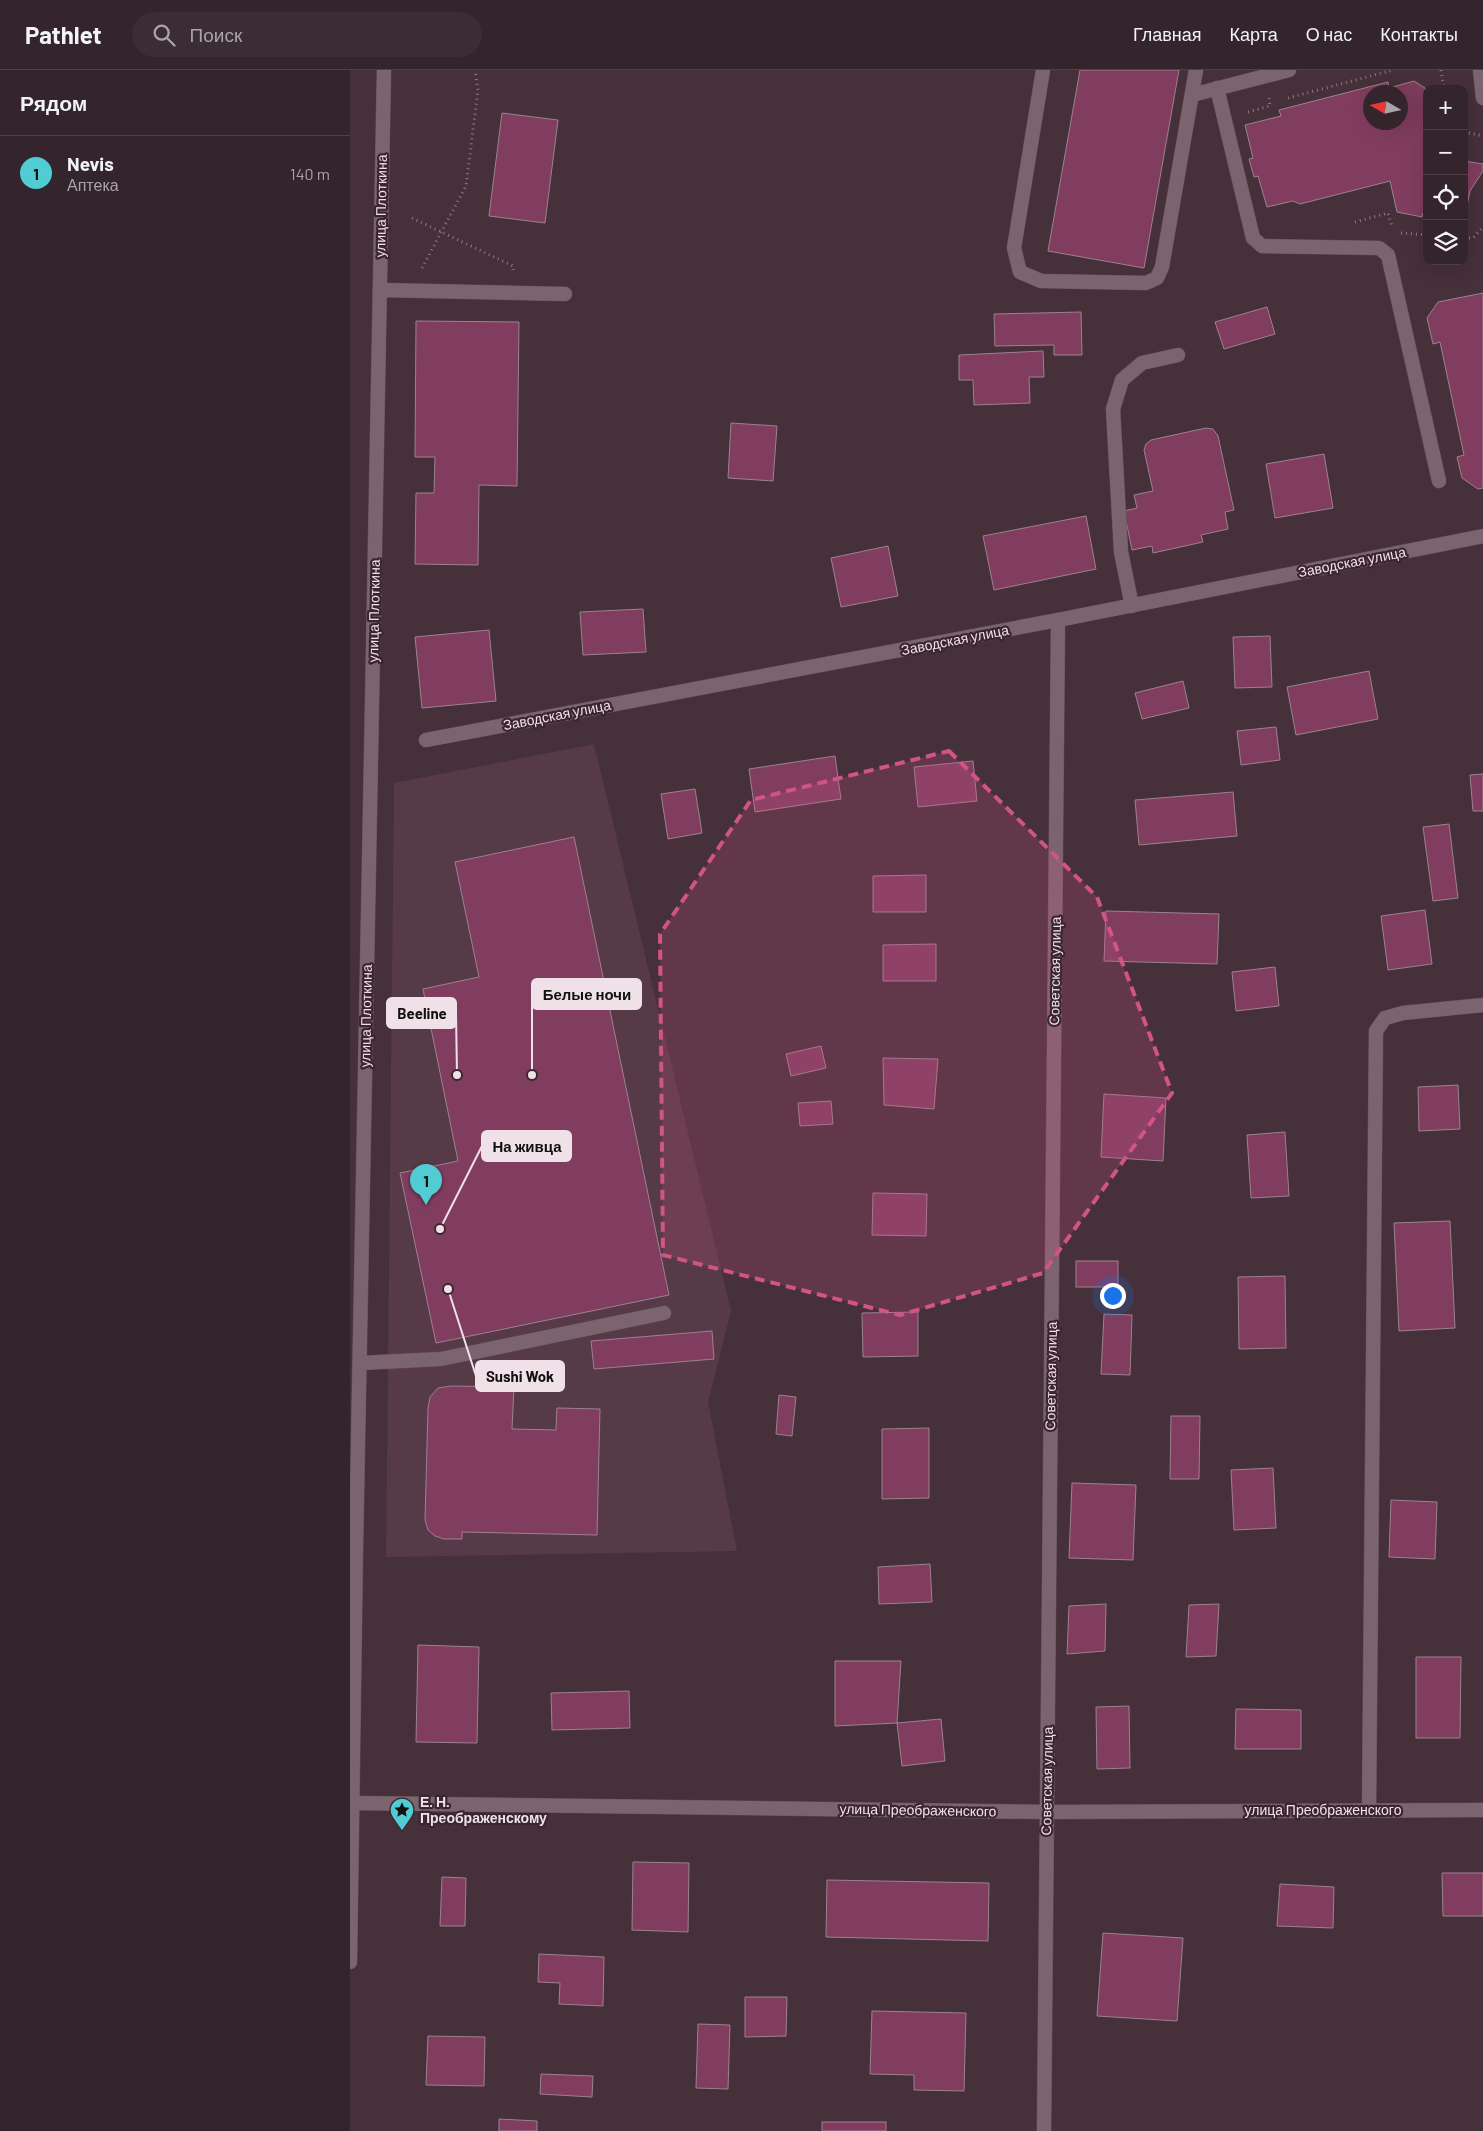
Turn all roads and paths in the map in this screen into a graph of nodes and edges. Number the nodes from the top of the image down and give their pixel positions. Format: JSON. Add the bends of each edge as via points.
{"nodes":[{"id":1,"x":384,"y":70,"type":"edge"},
{"id":2,"x":474,"y":70,"type":"edge"},
{"id":3,"x":1043,"y":70,"type":"edge"},
{"id":4,"x":1196,"y":70,"type":"edge"},
{"id":5,"x":1289,"y":70,"type":"edge"},
{"id":6,"x":1393,"y":70,"type":"edge"},
{"id":7,"x":1442,"y":70,"type":"edge"},
{"id":8,"x":1480,"y":70,"type":"edge"},
{"id":9,"x":1444,"y":85,"type":"edge"},
{"id":10,"x":1217,"y":88,"type":"junction"},
{"id":11,"x":1192,"y":94,"type":"junction"},
{"id":12,"x":1288,"y":98,"type":"dead end"},
{"id":13,"x":1483,"y":98,"type":"edge"},
{"id":14,"x":1468,"y":133,"type":"edge"},
{"id":15,"x":1483,"y":136,"type":"edge"},
{"id":16,"x":412,"y":218,"type":"dead end"},
{"id":17,"x":1483,"y":227,"type":"edge"},
{"id":18,"x":441,"y":232,"type":"junction"},
{"id":19,"x":1468,"y":238,"type":"edge"},
{"id":20,"x":380,"y":290,"type":"junction"},
{"id":21,"x":410,"y":290,"type":"junction"},
{"id":22,"x":512,"y":293,"type":"junction"},
{"id":23,"x":565,"y":294,"type":"dead end"},
{"id":24,"x":1178,"y":355,"type":"dead end"},
{"id":25,"x":1439,"y":481,"type":"dead end"},
{"id":26,"x":1483,"y":536,"type":"edge"},
{"id":27,"x":1132,"y":606,"type":"junction"},
{"id":28,"x":1058,"y":620,"type":"junction"},
{"id":29,"x":426,"y":740,"type":"dead end"},
{"id":30,"x":1483,"y":1005,"type":"edge"},
{"id":31,"x":664,"y":1313,"type":"dead end"},
{"id":32,"x":360,"y":1364,"type":"junction"},
{"id":33,"x":353,"y":1549,"type":"edge"},
{"id":34,"x":352,"y":1803,"type":"junction"},
{"id":35,"x":1369,"y":1809,"type":"junction"},
{"id":36,"x":1483,"y":1810,"type":"edge"},
{"id":37,"x":1047,"y":1812,"type":"junction"},
{"id":38,"x":350,"y":1962,"type":"edge"},
{"id":39,"x":1044,"y":2131,"type":"edge"}],
"edges":[{"from":1,"to":20,"type":"street","name":"улица Плоткина"},
{"from":2,"to":18,"type":"path","via":[[478,90],[466,186]]},
{"from":3,"to":11,"type":"street","via":[[1014,248],[1020,272],[1041,281],[1146,282],[1157,278],[1162,267]]},
{"from":4,"to":11,"type":"street"},
{"from":5,"to":10,"type":"street"},
{"from":6,"to":12,"type":"path"},
{"from":7,"to":9,"type":"path"},
{"from":8,"to":13,"type":"street"},
{"from":10,"to":11,"type":"street"},
{"from":10,"to":25,"type":"street","via":[[1253,238],[1262,246],[1379,248],[1388,255]]},
{"from":14,"to":15,"type":"path"},
{"from":16,"to":18,"type":"path"},
{"from":17,"to":19,"type":"path","via":[[1473,238]]},
{"from":18,"to":21,"type":"path"},
{"from":18,"to":22,"type":"path","via":[[513,266]]},
{"from":20,"to":21,"type":"street"},
{"from":20,"to":32,"type":"street","name":"улица Плоткина"},
{"from":21,"to":22,"type":"street"},
{"from":22,"to":23,"type":"street"},
{"from":24,"to":27,"type":"street","via":[[1142,363],[1122,380],[1113,409],[1121,552]]},
{"from":26,"to":27,"type":"street","name":"Заводская улица"},
{"from":27,"to":28,"type":"street","name":"Заводская улица"},
{"from":28,"to":29,"type":"street","name":"Заводская улица"},
{"from":28,"to":37,"type":"street","name":"Советская улица"},
{"from":30,"to":35,"type":"street","via":[[1403,1012],[1385,1018],[1376,1031]]},
{"from":31,"to":32,"type":"street","via":[[442,1359]]},
{"from":32,"to":33,"type":"street","name":"улица Плоткина"},
{"from":33,"to":34,"type":"street","name":"улица Плоткина"},
{"from":34,"to":37,"type":"street","name":"улица Преображенского"},
{"from":34,"to":38,"type":"street","name":"улица Плоткина"},
{"from":35,"to":36,"type":"street","name":"улица Преображенского"},
{"from":35,"to":37,"type":"street","name":"улица Преображенского"},
{"from":37,"to":39,"type":"street","name":"Советская улица"}]}
